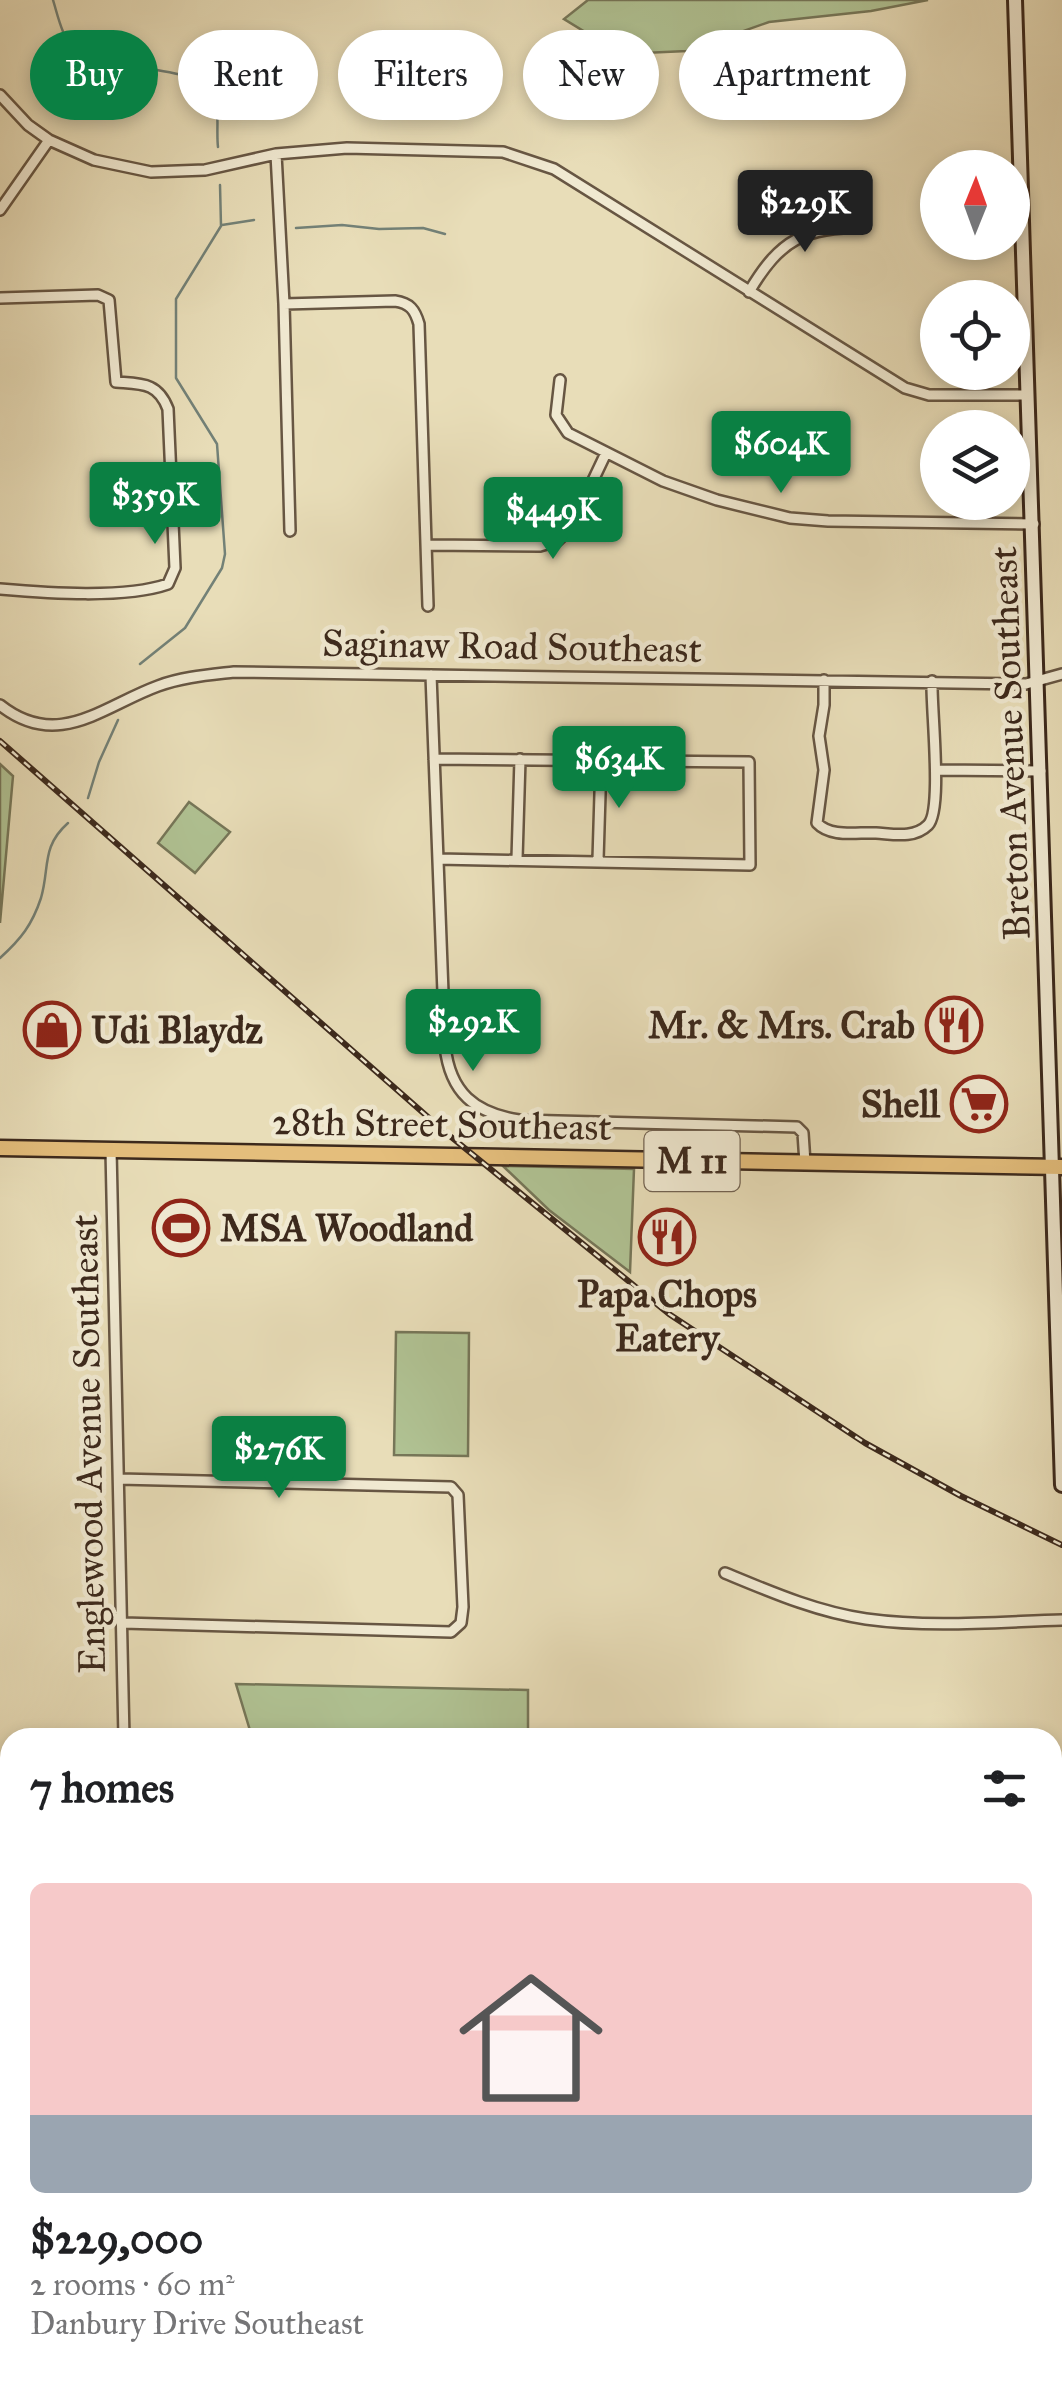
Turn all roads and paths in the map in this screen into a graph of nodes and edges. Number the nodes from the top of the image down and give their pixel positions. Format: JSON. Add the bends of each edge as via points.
{"nodes":[{"id":1,"x":1015,"y":0,"type":"edge"},
{"id":2,"x":0,"y":95,"type":"edge"},
{"id":3,"x":50,"y":140,"type":"junction"},
{"id":4,"x":276,"y":154,"type":"junction"},
{"id":5,"x":0,"y":210,"type":"edge"},
{"id":6,"x":865,"y":227,"type":"dead end"},
{"id":7,"x":749,"y":292,"type":"junction"},
{"id":8,"x":0,"y":298,"type":"edge"},
{"id":9,"x":284,"y":304,"type":"junction"},
{"id":10,"x":560,"y":380,"type":"dead end"},
{"id":11,"x":1027,"y":395,"type":"junction"},
{"id":12,"x":606,"y":453,"type":"junction"},
{"id":13,"x":1034,"y":524,"type":"junction"},
{"id":14,"x":290,"y":531,"type":"dead end"},
{"id":15,"x":426,"y":545,"type":"junction"},
{"id":16,"x":0,"y":589,"type":"edge"},
{"id":17,"x":428,"y":606,"type":"dead end"},
{"id":18,"x":1062,"y":674,"type":"edge"},
{"id":19,"x":431,"y":675,"type":"junction"},
{"id":20,"x":824,"y":680,"type":"junction"},
{"id":21,"x":932,"y":681,"type":"junction"},
{"id":22,"x":1038,"y":682,"type":"junction"},
{"id":23,"x":0,"y":705,"type":"edge"},
{"id":24,"x":434,"y":759,"type":"junction"},
{"id":25,"x":520,"y":759,"type":"junction"},
{"id":26,"x":601,"y":761,"type":"junction"},
{"id":27,"x":937,"y":770,"type":"junction"},
{"id":28,"x":1041,"y":772,"type":"junction"},
{"id":29,"x":517,"y":858,"type":"junction"},
{"id":30,"x":438,"y":859,"type":"junction"},
{"id":31,"x":598,"y":860,"type":"junction"},
{"id":32,"x":0,"y":1148,"type":"edge"},
{"id":33,"x":111,"y":1150,"type":"junction"},
{"id":34,"x":805,"y":1163,"type":"junction"},
{"id":35,"x":1057,"y":1167,"type":"edge"},
{"id":36,"x":1061,"y":1436,"type":"edge"},
{"id":37,"x":119,"y":1479,"type":"junction"},
{"id":38,"x":1062,"y":1485,"type":"edge"},
{"id":39,"x":726,"y":1573,"type":"dead end"},
{"id":40,"x":1062,"y":1620,"type":"edge"},
{"id":41,"x":123,"y":1623,"type":"junction"},
{"id":42,"x":124,"y":1728,"type":"edge"}],
"edges":[{"from":1,"to":11,"type":"main road","name":"Breton Avenue Southeast"},
{"from":2,"to":3,"type":"street"},
{"from":3,"to":4,"type":"street","via":[[94,160],[151,172],[205,170]]},
{"from":3,"to":5,"type":"street"},
{"from":4,"to":7,"type":"street","via":[[347,148],[503,152],[554,169]]},
{"from":4,"to":9,"type":"street"},
{"from":6,"to":7,"type":"street","via":[[802,234],[778,250]]},
{"from":7,"to":11,"type":"street","via":[[905,388],[929,395]]},
{"from":8,"to":16,"type":"street","via":[[109,300],[116,382],[154,386],[168,409],[175,568],[168,584],[148,591]]},
{"from":9,"to":14,"type":"street"},
{"from":9,"to":15,"type":"street","via":[[394,301],[416,314]]},
{"from":10,"to":12,"type":"street","via":[[560,425]]},
{"from":11,"to":13,"type":"main road","name":"Breton Avenue Southeast"},
{"from":12,"to":13,"type":"street","via":[[699,494],[790,518]]},
{"from":12,"to":15,"type":"street","via":[[570,529],[557,541]]},
{"from":13,"to":22,"type":"main road","name":"Breton Avenue Southeast"},
{"from":15,"to":17,"type":"street"},
{"from":18,"to":22,"type":"street","name":"Saginaw Road Southeast"},
{"from":19,"to":20,"type":"street","name":"Saginaw Road Southeast"},
{"from":19,"to":23,"type":"street","name":"Saginaw Road Southeast","via":[[201,675],[67,725],[32,722]]},
{"from":19,"to":24,"type":"street"},
{"from":20,"to":21,"type":"street","name":"Saginaw Road Southeast"},
{"from":20,"to":27,"type":"street","via":[[817,823],[830,832],[908,834],[935,814]]},
{"from":21,"to":22,"type":"street","name":"Saginaw Road Southeast"},
{"from":21,"to":27,"type":"street"},
{"from":22,"to":28,"type":"main road","name":"Breton Avenue Southeast"},
{"from":24,"to":25,"type":"street"},
{"from":24,"to":30,"type":"street"},
{"from":25,"to":26,"type":"street"},
{"from":25,"to":29,"type":"street"},
{"from":26,"to":31,"type":"street"},
{"from":26,"to":31,"type":"street","via":[[749,762],[750,865]]},
{"from":27,"to":28,"type":"street"},
{"from":28,"to":35,"type":"main road","name":"Breton Avenue Southeast"},
{"from":29,"to":30,"type":"street"},
{"from":29,"to":31,"type":"street"},
{"from":30,"to":34,"type":"street","via":[[446,1061],[474,1104],[519,1120],[788,1125],[803,1134]]},
{"from":32,"to":33,"type":"main road","name":"28th Street Southeast","number":"M 11"},
{"from":33,"to":34,"type":"main road","name":"28th Street Southeast","number":"M 11"},
{"from":33,"to":37,"type":"street","name":"Englewood Avenue Southeast"},
{"from":34,"to":35,"type":"main road","name":"28th Street Southeast","number":"M 11"},
{"from":35,"to":36,"type":"main road","name":"Breton Avenue Southeast"},
{"from":36,"to":38,"type":"main road","name":"Breton Avenue Southeast"},
{"from":37,"to":41,"type":"street","name":"Englewood Avenue Southeast"},
{"from":37,"to":41,"type":"street","via":[[455,1490],[463,1607],[461,1623],[451,1632]]},
{"from":39,"to":40,"type":"street","via":[[812,1607],[864,1619]]},
{"from":41,"to":42,"type":"street","name":"Englewood Avenue Southeast"}]}
